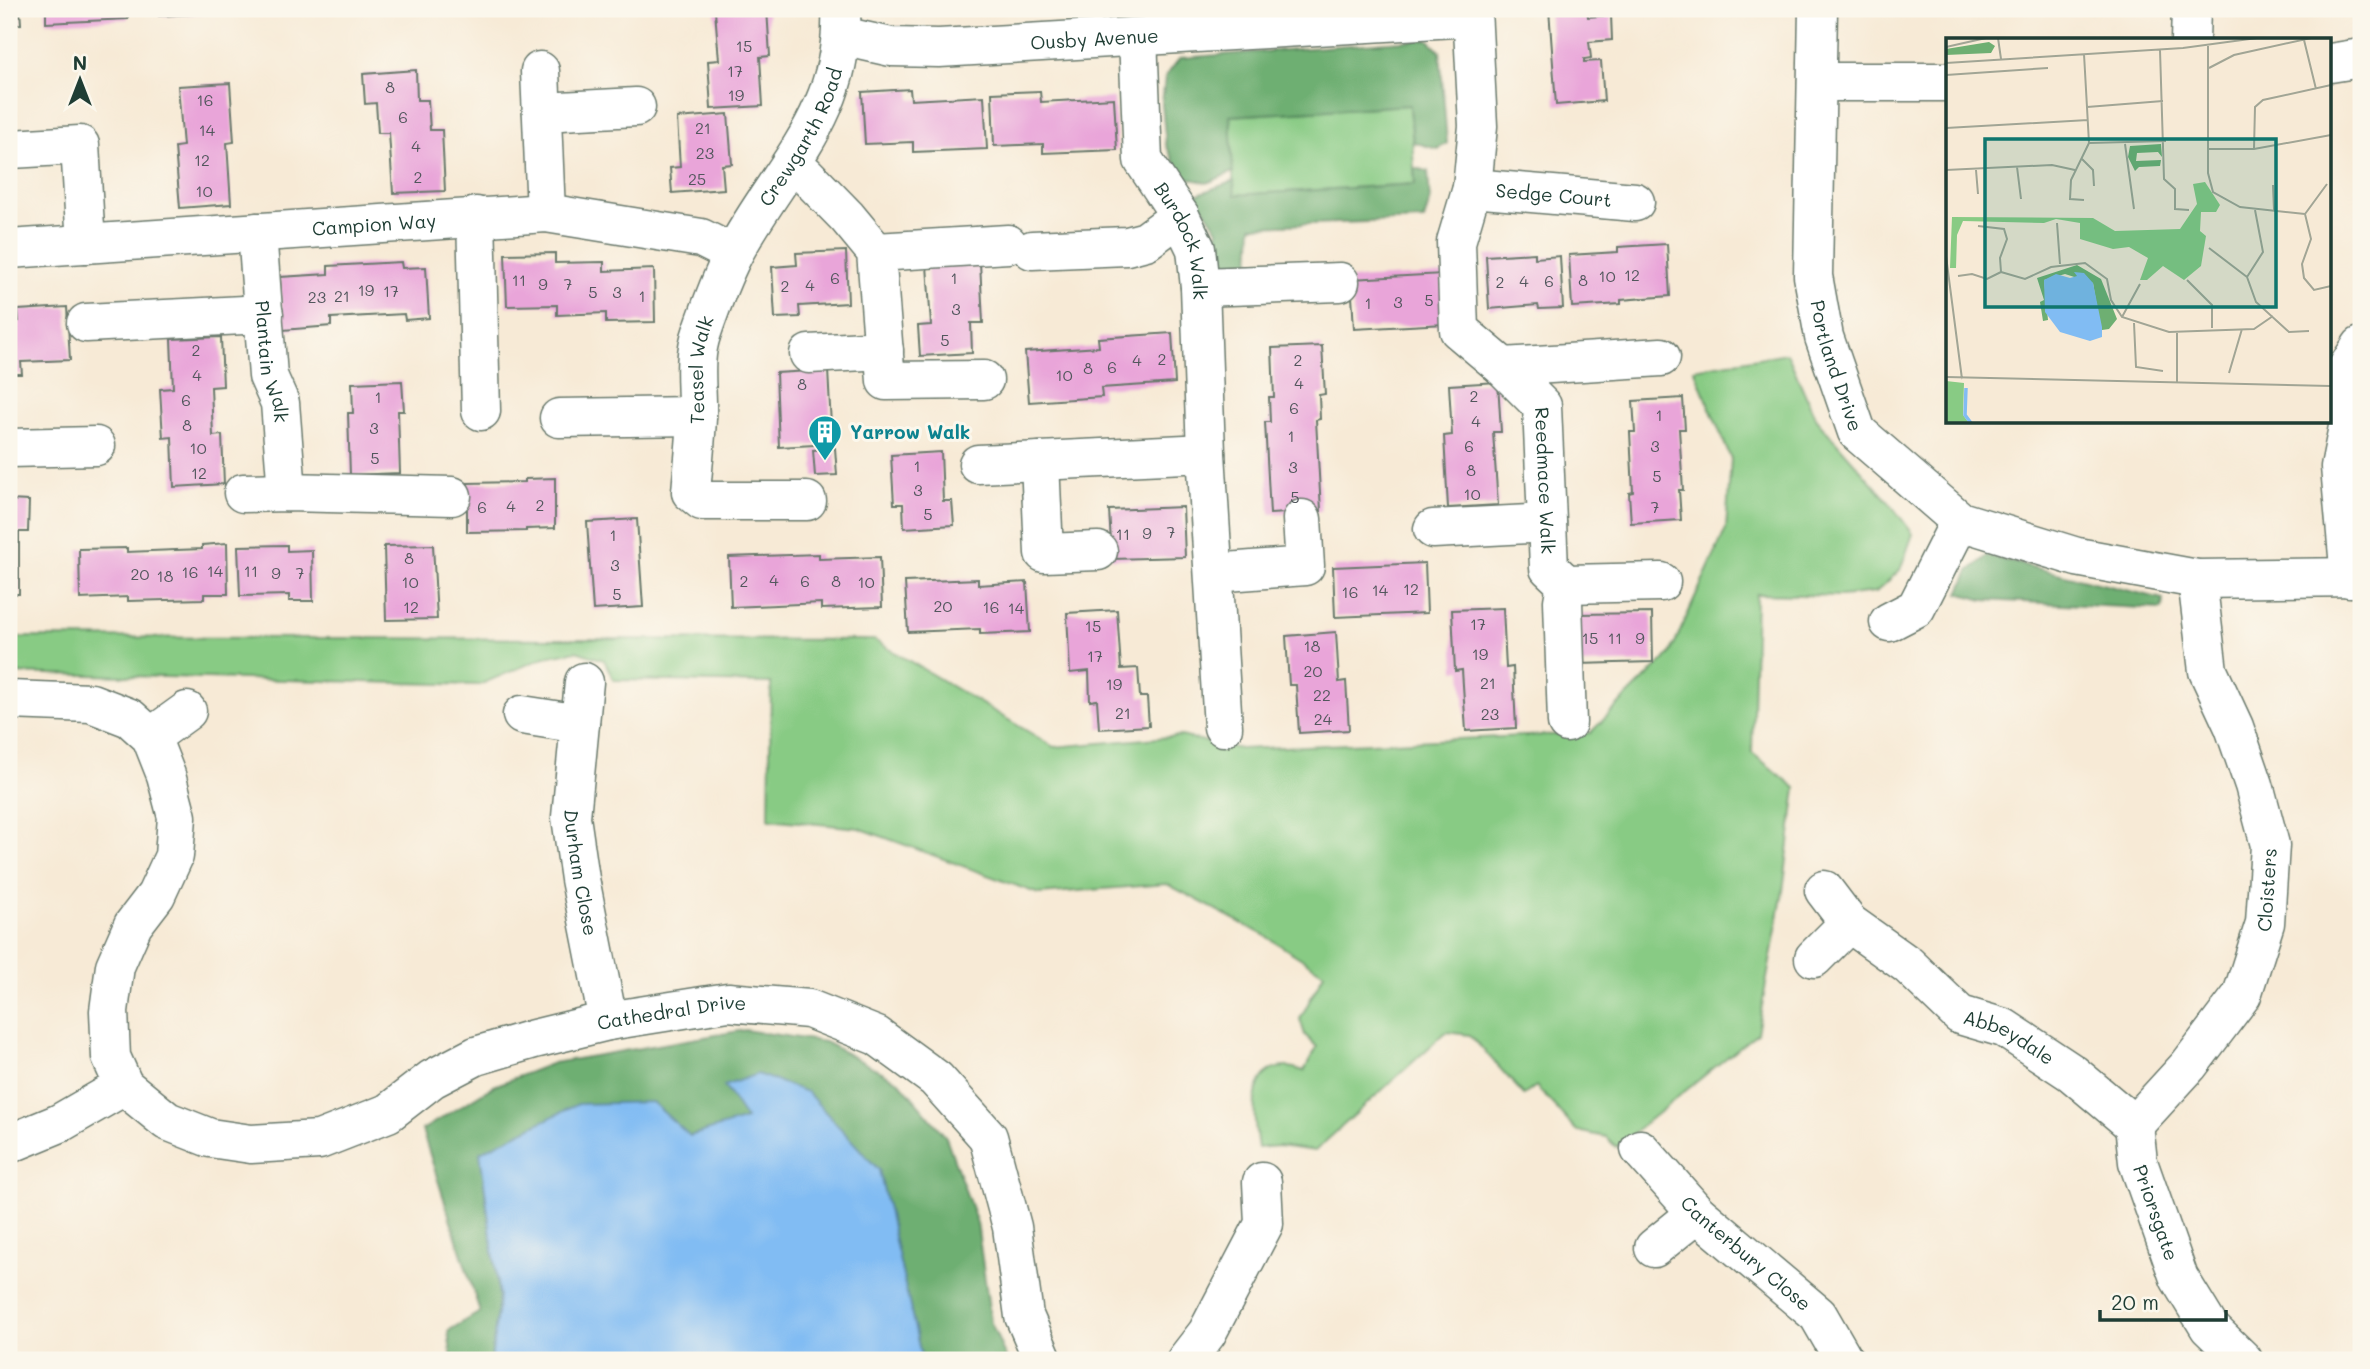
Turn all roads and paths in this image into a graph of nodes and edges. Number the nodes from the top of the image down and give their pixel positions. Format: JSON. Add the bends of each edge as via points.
{"nodes":[{"id":1,"x":1818,"y":9,"type":"edge"},
{"id":2,"x":2191,"y":9,"type":"edge"},
{"id":3,"x":1472,"y":13,"type":"edge"},
{"id":4,"x":841,"y":22,"type":"edge"},
{"id":5,"x":1138,"y":37,"type":"junction"},
{"id":6,"x":2190,"y":38,"type":"edge"},
{"id":7,"x":2361,"y":58,"type":"edge"},
{"id":8,"x":2332,"y":62,"type":"edge"},
{"id":9,"x":540,"y":71,"type":"dead end"},
{"id":10,"x":1817,"y":82,"type":"junction"},
{"id":11,"x":1946,"y":82,"type":"edge"},
{"id":12,"x":636,"y":107,"type":"dead end"},
{"id":13,"x":542,"y":112,"type":"junction"},
{"id":14,"x":11,"y":149,"type":"dead end"},
{"id":15,"x":790,"y":165,"type":"junction"},
{"id":16,"x":1472,"y":188,"type":"junction"},
{"id":17,"x":1635,"y":202,"type":"dead end"},
{"id":18,"x":545,"y":213,"type":"junction"},
{"id":19,"x":476,"y":216,"type":"junction"},
{"id":20,"x":1180,"y":216,"type":"junction"},
{"id":21,"x":257,"y":232,"type":"junction"},
{"id":22,"x":86,"y":244,"type":"junction"},
{"id":23,"x":9,"y":249,"type":"edge"},
{"id":24,"x":876,"y":252,"type":"junction"},
{"id":25,"x":733,"y":254,"type":"junction"},
{"id":26,"x":1340,"y":282,"type":"dead end"},
{"id":27,"x":1200,"y":287,"type":"junction"},
{"id":28,"x":264,"y":314,"type":"junction"},
{"id":29,"x":86,"y":323,"type":"dead end"},
{"id":30,"x":809,"y":354,"type":"dead end"},
{"id":31,"x":1661,"y":357,"type":"dead end"},
{"id":32,"x":2345,"y":363,"type":"edge"},
{"id":33,"x":885,"y":365,"type":"junction"},
{"id":34,"x":1503,"y":367,"type":"junction"},
{"id":35,"x":984,"y":380,"type":"dead end"},
{"id":36,"x":481,"y":411,"type":"dead end"},
{"id":37,"x":697,"y":415,"type":"junction"},
{"id":38,"x":559,"y":418,"type":"dead end"},
{"id":39,"x":96,"y":446,"type":"dead end"},
{"id":40,"x":9,"y":448,"type":"edge"},
{"id":41,"x":1206,"y":453,"type":"junction"},
{"id":42,"x":1040,"y":461,"type":"junction"},
{"id":43,"x":978,"y":464,"type":"dead end"},
{"id":44,"x":286,"y":492,"type":"junction"},
{"id":45,"x":243,"y":493,"type":"dead end"},
{"id":46,"x":452,"y":496,"type":"dead end"},
{"id":47,"x":807,"y":501,"type":"dead end"},
{"id":48,"x":1301,"y":519,"type":"dead end"},
{"id":49,"x":1961,"y":521,"type":"junction"},
{"id":50,"x":1546,"y":523,"type":"junction"},
{"id":51,"x":1433,"y":529,"type":"dead end"},
{"id":52,"x":1098,"y":551,"type":"dead end"},
{"id":53,"x":1214,"y":573,"type":"junction"},
{"id":54,"x":2356,"y":577,"type":"edge"},
{"id":55,"x":2197,"y":579,"type":"junction"},
{"id":56,"x":1661,"y":582,"type":"dead end"},
{"id":57,"x":1566,"y":584,"type":"junction"},
{"id":58,"x":1909,"y":618,"type":"dead end"},
{"id":59,"x":584,"y":682,"type":"dead end"},
{"id":60,"x":9,"y":700,"type":"edge"},
{"id":61,"x":187,"y":711,"type":"dead end"},
{"id":62,"x":522,"y":715,"type":"dead end"},
{"id":63,"x":1567,"y":723,"type":"dead end"},
{"id":64,"x":580,"y":724,"type":"junction"},
{"id":65,"x":1223,"y":727,"type":"dead end"},
{"id":66,"x":151,"y":737,"type":"junction"},
{"id":67,"x":1824,"y":890,"type":"dead end"},
{"id":68,"x":1849,"y":923,"type":"junction"},
{"id":69,"x":1814,"y":958,"type":"dead end"},
{"id":70,"x":608,"y":1021,"type":"junction"},
{"id":71,"x":124,"y":1086,"type":"junction"},
{"id":72,"x":2134,"y":1125,"type":"junction"},
{"id":73,"x":9,"y":1144,"type":"edge"},
{"id":74,"x":1640,"y":1149,"type":"dead end"},
{"id":75,"x":1262,"y":1182,"type":"dead end"},
{"id":76,"x":1697,"y":1213,"type":"junction"},
{"id":77,"x":1654,"y":1248,"type":"dead end"},
{"id":78,"x":1043,"y":1360,"type":"edge"},
{"id":79,"x":1186,"y":1360,"type":"edge"},
{"id":80,"x":1844,"y":1360,"type":"edge"},
{"id":81,"x":2243,"y":1360,"type":"edge"}],
"edges":[{"from":1,"to":10,"type":"street","name":"Portland Drive"},
{"from":2,"to":6,"type":"street"},
{"from":3,"to":5,"type":"street","name":"Ousby Avenue"},
{"from":3,"to":16,"type":"street","name":"Reedmace Walk","via":[[1478,126]]},
{"from":4,"to":5,"type":"street","name":"Ousby Avenue","via":[[891,47]]},
{"from":4,"to":15,"type":"street","name":"Crewgarth Road","via":[[835,75],[822,111]]},
{"from":5,"to":20,"type":"street","name":"Burdock Walk","via":[[1143,160]]},
{"from":7,"to":8,"type":"street"},
{"from":9,"to":13,"type":"street"},
{"from":10,"to":11,"type":"street"},
{"from":10,"to":49,"type":"street","name":"Portland Drive","via":[[1813,276],[1824,337],[1857,432]]},
{"from":12,"to":13,"type":"street"},
{"from":13,"to":18,"type":"street"},
{"from":14,"to":22,"type":"street","via":[[80,145]]},
{"from":15,"to":24,"type":"street","via":[[821,191]]},
{"from":15,"to":25,"type":"street","name":"Crewgarth Road"},
{"from":16,"to":17,"type":"street","name":"Sedge Court"},
{"from":16,"to":34,"type":"street","name":"Reedmace Walk","via":[[1456,242],[1459,330]]},
{"from":18,"to":19,"type":"street","name":"Campion Way"},
{"from":18,"to":25,"type":"street","name":"Campion Way","via":[[701,238]]},
{"from":19,"to":21,"type":"street","name":"Campion Way"},
{"from":19,"to":36,"type":"street"},
{"from":20,"to":24,"type":"street","via":[[1146,241],[1127,246]]},
{"from":20,"to":27,"type":"street","name":"Burdock Walk","via":[[1196,248]]},
{"from":21,"to":22,"type":"street","name":"Campion Way"},
{"from":21,"to":28,"type":"street","name":"Plantain Walk"},
{"from":22,"to":23,"type":"street","name":"Campion Way"},
{"from":24,"to":33,"type":"street"},
{"from":25,"to":37,"type":"street","name":"Teasel Walk","via":[[695,360]]},
{"from":26,"to":27,"type":"street"},
{"from":27,"to":41,"type":"street","name":"Burdock Walk"},
{"from":28,"to":29,"type":"street"},
{"from":28,"to":44,"type":"street","name":"Plantain Walk","via":[[268,376],[280,403]]},
{"from":30,"to":33,"type":"street"},
{"from":31,"to":34,"type":"street"},
{"from":32,"to":54,"type":"street","via":[[2349,422],[2340,467]]},
{"from":33,"to":35,"type":"street"},
{"from":34,"to":50,"type":"street","name":"Reedmace Walk","via":[[1542,406]]},
{"from":37,"to":38,"type":"street"},
{"from":37,"to":47,"type":"street","name":"Teasel Walk","via":[[691,492],[702,501]]},
{"from":39,"to":40,"type":"street"},
{"from":41,"to":42,"type":"street"},
{"from":41,"to":53,"type":"street","name":"Burdock Walk"},
{"from":42,"to":43,"type":"street"},
{"from":42,"to":52,"type":"street","via":[[1044,553]]},
{"from":44,"to":45,"type":"street"},
{"from":44,"to":46,"type":"street"},
{"from":48,"to":53,"type":"street","via":[[1305,566]]},
{"from":49,"to":55,"type":"street","name":"Portland Drive","via":[[2077,557]]},
{"from":49,"to":58,"type":"street"},
{"from":50,"to":51,"type":"street"},
{"from":50,"to":57,"type":"street","name":"Reedmace Walk","via":[[1549,568]]},
{"from":53,"to":65,"type":"street","name":"Burdock Walk"},
{"from":54,"to":55,"type":"street","name":"Portland Drive"},
{"from":55,"to":72,"type":"street","name":"Cloisters","via":[[2208,671],[2234,727],[2270,845],[2265,923],[2242,995],[2189,1065]]},
{"from":56,"to":57,"type":"street"},
{"from":57,"to":63,"type":"street"},
{"from":59,"to":64,"type":"street","name":"Durham Close"},
{"from":60,"to":66,"type":"street","via":[[91,703],[130,718]]},
{"from":61,"to":66,"type":"street"},
{"from":62,"to":64,"type":"street"},
{"from":64,"to":70,"type":"street","name":"Durham Close","via":[[571,817]]},
{"from":66,"to":71,"type":"street","via":[[177,817],[173,856],[115,966],[109,1011],[111,1057]]},
{"from":67,"to":68,"type":"street","name":"Abbeydale"},
{"from":68,"to":69,"type":"street"},
{"from":68,"to":72,"type":"street","name":"Abbeydale","via":[[1908,965],[1960,1015],[2004,1028],[2072,1073]]},
{"from":70,"to":71,"type":"street","name":"Cathedral Drive","via":[[477,1056],[432,1079],[388,1113],[319,1140],[251,1144],[210,1138],[167,1121]]},
{"from":70,"to":78,"type":"street","name":"Cathedral Drive","via":[[728,1002],[809,1009],[877,1036],[936,1079],[988,1137],[1012,1227],[1024,1316]]},
{"from":71,"to":73,"type":"street","via":[[60,1123]]},
{"from":72,"to":81,"type":"street","name":"Priorsgate","via":[[2138,1162],[2179,1278],[2209,1327]]},
{"from":74,"to":76,"type":"street","name":"Canterbury Close"},
{"from":75,"to":79,"type":"street","via":[[1264,1224],[1207,1333]]},
{"from":76,"to":77,"type":"street"},
{"from":76,"to":80,"type":"street","name":"Canterbury Close","via":[[1818,1315]]}]}
